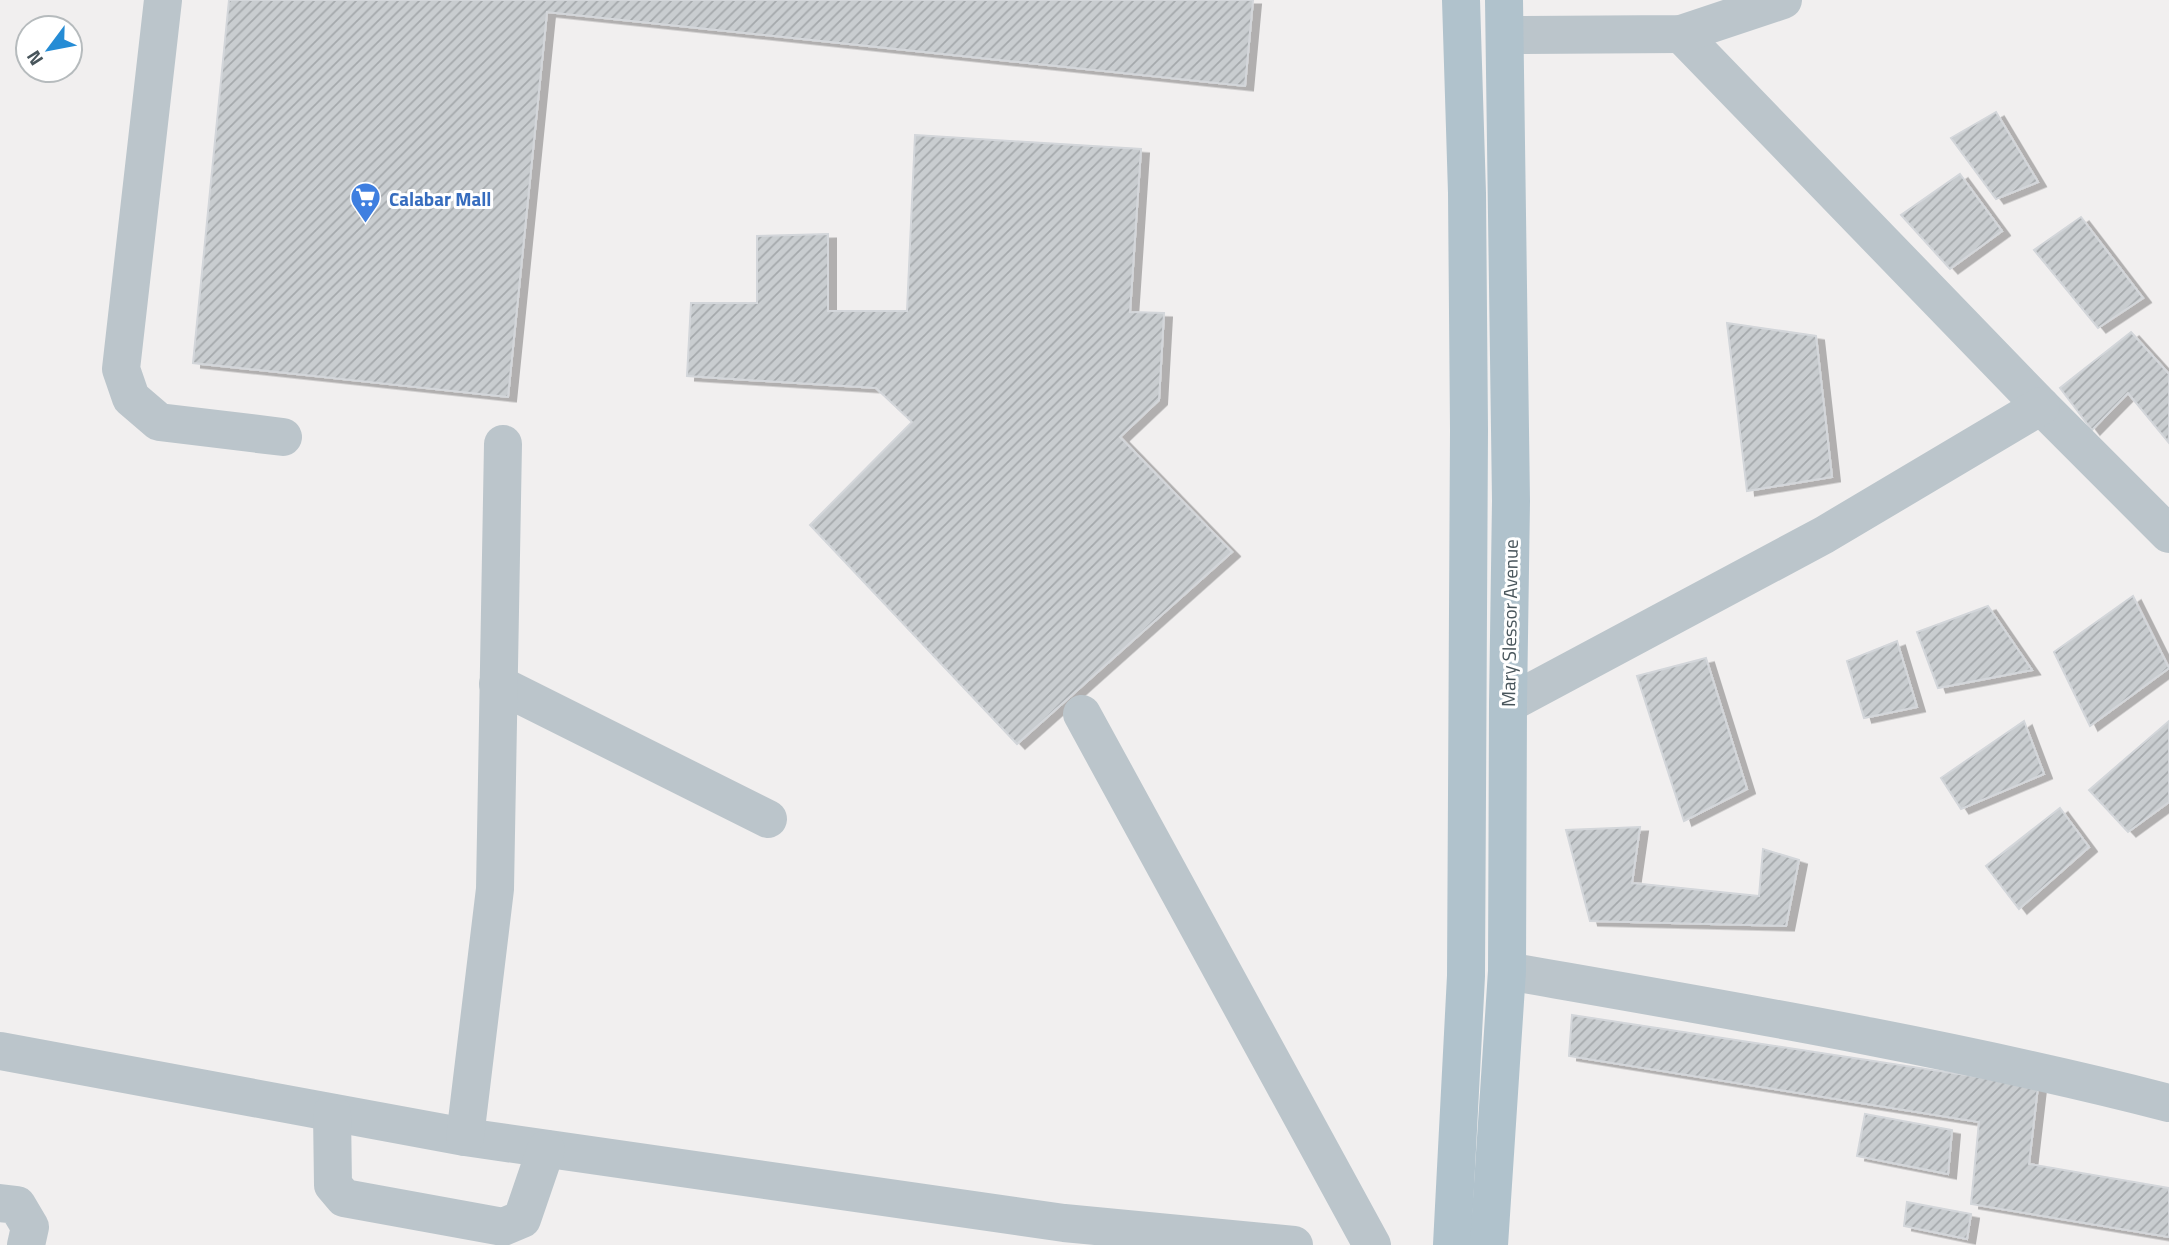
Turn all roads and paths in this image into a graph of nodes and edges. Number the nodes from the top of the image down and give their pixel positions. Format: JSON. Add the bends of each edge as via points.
{"nodes":[{"id":1,"x":163,"y":0,"type":"edge"},
{"id":2,"x":1461,"y":0,"type":"edge"},
{"id":3,"x":1783,"y":0,"type":"edge"},
{"id":4,"x":1505,"y":18,"type":"edge"},
{"id":5,"x":1681,"y":34,"type":"junction"},
{"id":6,"x":2041,"y":407,"type":"junction"},
{"id":7,"x":284,"y":437,"type":"dead end"},
{"id":8,"x":503,"y":444,"type":"dead end"},
{"id":9,"x":2169,"y":534,"type":"edge"},
{"id":10,"x":498,"y":684,"type":"junction"},
{"id":11,"x":1508,"y":704,"type":"junction"},
{"id":12,"x":1082,"y":714,"type":"dead end"},
{"id":13,"x":768,"y":819,"type":"dead end"},
{"id":14,"x":1507,"y":971,"type":"junction"},
{"id":15,"x":0,"y":1051,"type":"edge"},
{"id":16,"x":2169,"y":1103,"type":"edge"},
{"id":17,"x":332,"y":1113,"type":"junction"},
{"id":18,"x":465,"y":1137,"type":"junction"},
{"id":19,"x":547,"y":1149,"type":"junction"},
{"id":20,"x":0,"y":1203,"type":"edge"},
{"id":21,"x":26,"y":1245,"type":"edge"},
{"id":22,"x":1294,"y":1245,"type":"edge"},
{"id":23,"x":1372,"y":1245,"type":"edge"},
{"id":24,"x":1452,"y":1245,"type":"edge"},
{"id":25,"x":1489,"y":1245,"type":"edge"}],
"edges":[{"from":1,"to":7,"type":"street","via":[[121,369],[131,398],[159,422]]},
{"from":2,"to":24,"type":"main road","name":"Mary Slessor Avenue","via":[[1469,416],[1466,976]]},
{"from":3,"to":5,"type":"street"},
{"from":4,"to":5,"type":"street"},
{"from":4,"to":11,"type":"main road","name":"Mary Slessor Avenue","via":[[1511,501]]},
{"from":5,"to":6,"type":"street"},
{"from":6,"to":9,"type":"street"},
{"from":6,"to":11,"type":"street","via":[[1824,535]]},
{"from":8,"to":10,"type":"street"},
{"from":10,"to":13,"type":"street"},
{"from":10,"to":18,"type":"street","via":[[495,889]]},
{"from":11,"to":14,"type":"main road","name":"Mary Slessor Avenue"},
{"from":12,"to":23,"type":"street"},
{"from":14,"to":16,"type":"street","via":[[2066,1076]]},
{"from":14,"to":25,"type":"main road","name":"Mary Slessor Avenue"},
{"from":15,"to":17,"type":"street"},
{"from":17,"to":18,"type":"street"},
{"from":17,"to":19,"type":"street","via":[[333,1185],[344,1198],[503,1227],[522,1219]]},
{"from":18,"to":19,"type":"street"},
{"from":19,"to":22,"type":"street","via":[[1063,1223]]},
{"from":20,"to":21,"type":"street","via":[[17,1205],[30,1227]]}]}
